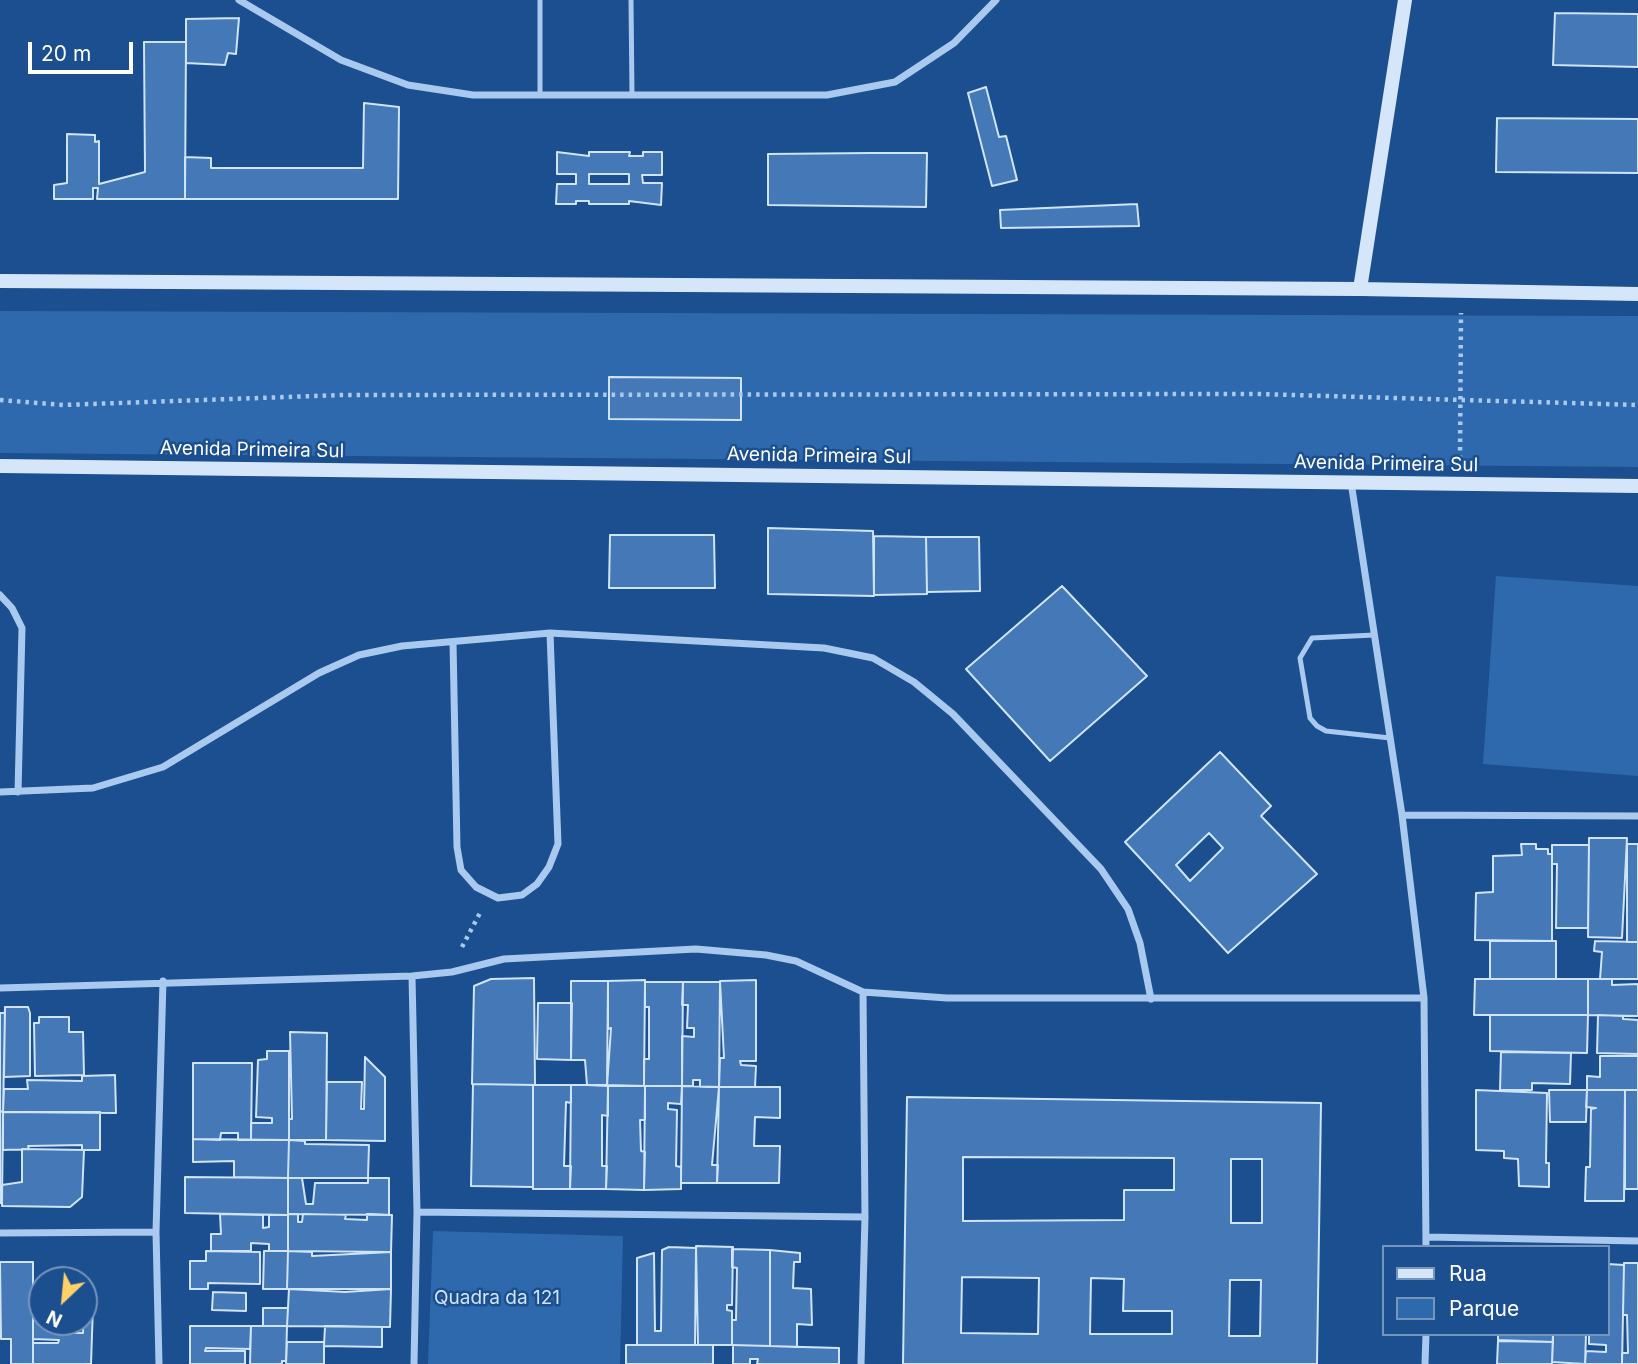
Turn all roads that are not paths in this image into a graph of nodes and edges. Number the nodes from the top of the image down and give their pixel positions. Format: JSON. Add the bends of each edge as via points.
{"nodes":[{"id":1,"x":239,"y":0,"type":"edge"},
{"id":2,"x":540,"y":0,"type":"edge"},
{"id":3,"x":631,"y":0,"type":"edge"},
{"id":4,"x":996,"y":0,"type":"edge"},
{"id":5,"x":1405,"y":0,"type":"edge"},
{"id":6,"x":540,"y":95,"type":"junction"},
{"id":7,"x":632,"y":95,"type":"junction"},
{"id":8,"x":0,"y":281,"type":"edge"},
{"id":9,"x":1360,"y":289,"type":"junction"},
{"id":10,"x":1638,"y":294,"type":"edge"},
{"id":11,"x":0,"y":466,"type":"edge"},
{"id":12,"x":1351,"y":482,"type":"junction"},
{"id":13,"x":1638,"y":486,"type":"edge"},
{"id":14,"x":0,"y":595,"type":"edge"},
{"id":15,"x":550,"y":633,"type":"junction"},
{"id":16,"x":1374,"y":635,"type":"junction"},
{"id":17,"x":453,"y":642,"type":"junction"},
{"id":18,"x":1390,"y":738,"type":"junction"},
{"id":19,"x":0,"y":792,"type":"edge"},
{"id":20,"x":18,"y":792,"type":"junction"},
{"id":21,"x":1402,"y":815,"type":"junction"},
{"id":22,"x":1638,"y":816,"type":"edge"},
{"id":23,"x":412,"y":976,"type":"junction"},
{"id":24,"x":163,"y":981,"type":"junction"},
{"id":25,"x":0,"y":988,"type":"edge"},
{"id":26,"x":863,"y":992,"type":"junction"},
{"id":27,"x":1424,"y":998,"type":"junction"},
{"id":28,"x":1151,"y":999,"type":"junction"},
{"id":29,"x":417,"y":1212,"type":"junction"},
{"id":30,"x":865,"y":1217,"type":"junction"},
{"id":31,"x":156,"y":1231,"type":"junction"},
{"id":32,"x":0,"y":1233,"type":"edge"},
{"id":33,"x":1426,"y":1237,"type":"junction"},
{"id":34,"x":1638,"y":1241,"type":"edge"},
{"id":35,"x":1426,"y":1245,"type":"edge"},
{"id":36,"x":1426,"y":1336,"type":"edge"},
{"id":37,"x":159,"y":1364,"type":"edge"},
{"id":38,"x":414,"y":1364,"type":"edge"},
{"id":39,"x":861,"y":1364,"type":"edge"},
{"id":40,"x":1425,"y":1364,"type":"edge"}],
"edges":[{"from":1,"to":6,"type":"street","via":[[341,60],[408,85],[473,95]]},
{"from":2,"to":6,"type":"lane"},
{"from":3,"to":7,"type":"lane"},
{"from":4,"to":7,"type":"street","via":[[954,43],[895,82],[827,95]]},
{"from":5,"to":9,"type":"street"},
{"from":6,"to":7,"type":"street"},
{"from":8,"to":9,"type":"street"},
{"from":9,"to":10,"type":"street"},
{"from":11,"to":12,"type":"street","name":"Avenida Primeira Sul"},
{"from":12,"to":13,"type":"street","name":"Avenida Primeira Sul"},
{"from":12,"to":16,"type":"street"},
{"from":14,"to":20,"type":"street","via":[[22,628]]},
{"from":15,"to":17,"type":"street"},
{"from":15,"to":17,"type":"street","via":[[558,844],[537,884],[522,895],[498,898],[476,887],[461,870],[457,848]]},
{"from":15,"to":28,"type":"street","via":[[824,648],[873,658],[914,682],[953,714],[1101,869],[1128,909]]},
{"from":16,"to":18,"type":"street"},
{"from":16,"to":18,"type":"lane","via":[[1312,638],[1300,658],[1310,718],[1317,726]]},
{"from":17,"to":20,"type":"street","via":[[359,655],[319,673],[163,767],[93,789]]},
{"from":18,"to":21,"type":"street"},
{"from":19,"to":20,"type":"street"},
{"from":21,"to":22,"type":"street"},
{"from":21,"to":27,"type":"street"},
{"from":23,"to":24,"type":"street"},
{"from":23,"to":26,"type":"street","via":[[504,959],[696,948],[796,961]]},
{"from":23,"to":29,"type":"street"},
{"from":24,"to":25,"type":"street"},
{"from":24,"to":31,"type":"street"},
{"from":26,"to":28,"type":"street","via":[[947,998]]},
{"from":26,"to":30,"type":"street"},
{"from":27,"to":28,"type":"street"},
{"from":27,"to":33,"type":"street"},
{"from":29,"to":30,"type":"street"},
{"from":29,"to":38,"type":"street"},
{"from":30,"to":39,"type":"street"},
{"from":31,"to":32,"type":"street"},
{"from":31,"to":37,"type":"street"},
{"from":33,"to":34,"type":"street"},
{"from":33,"to":35,"type":"street"},
{"from":36,"to":40,"type":"street"}]}
